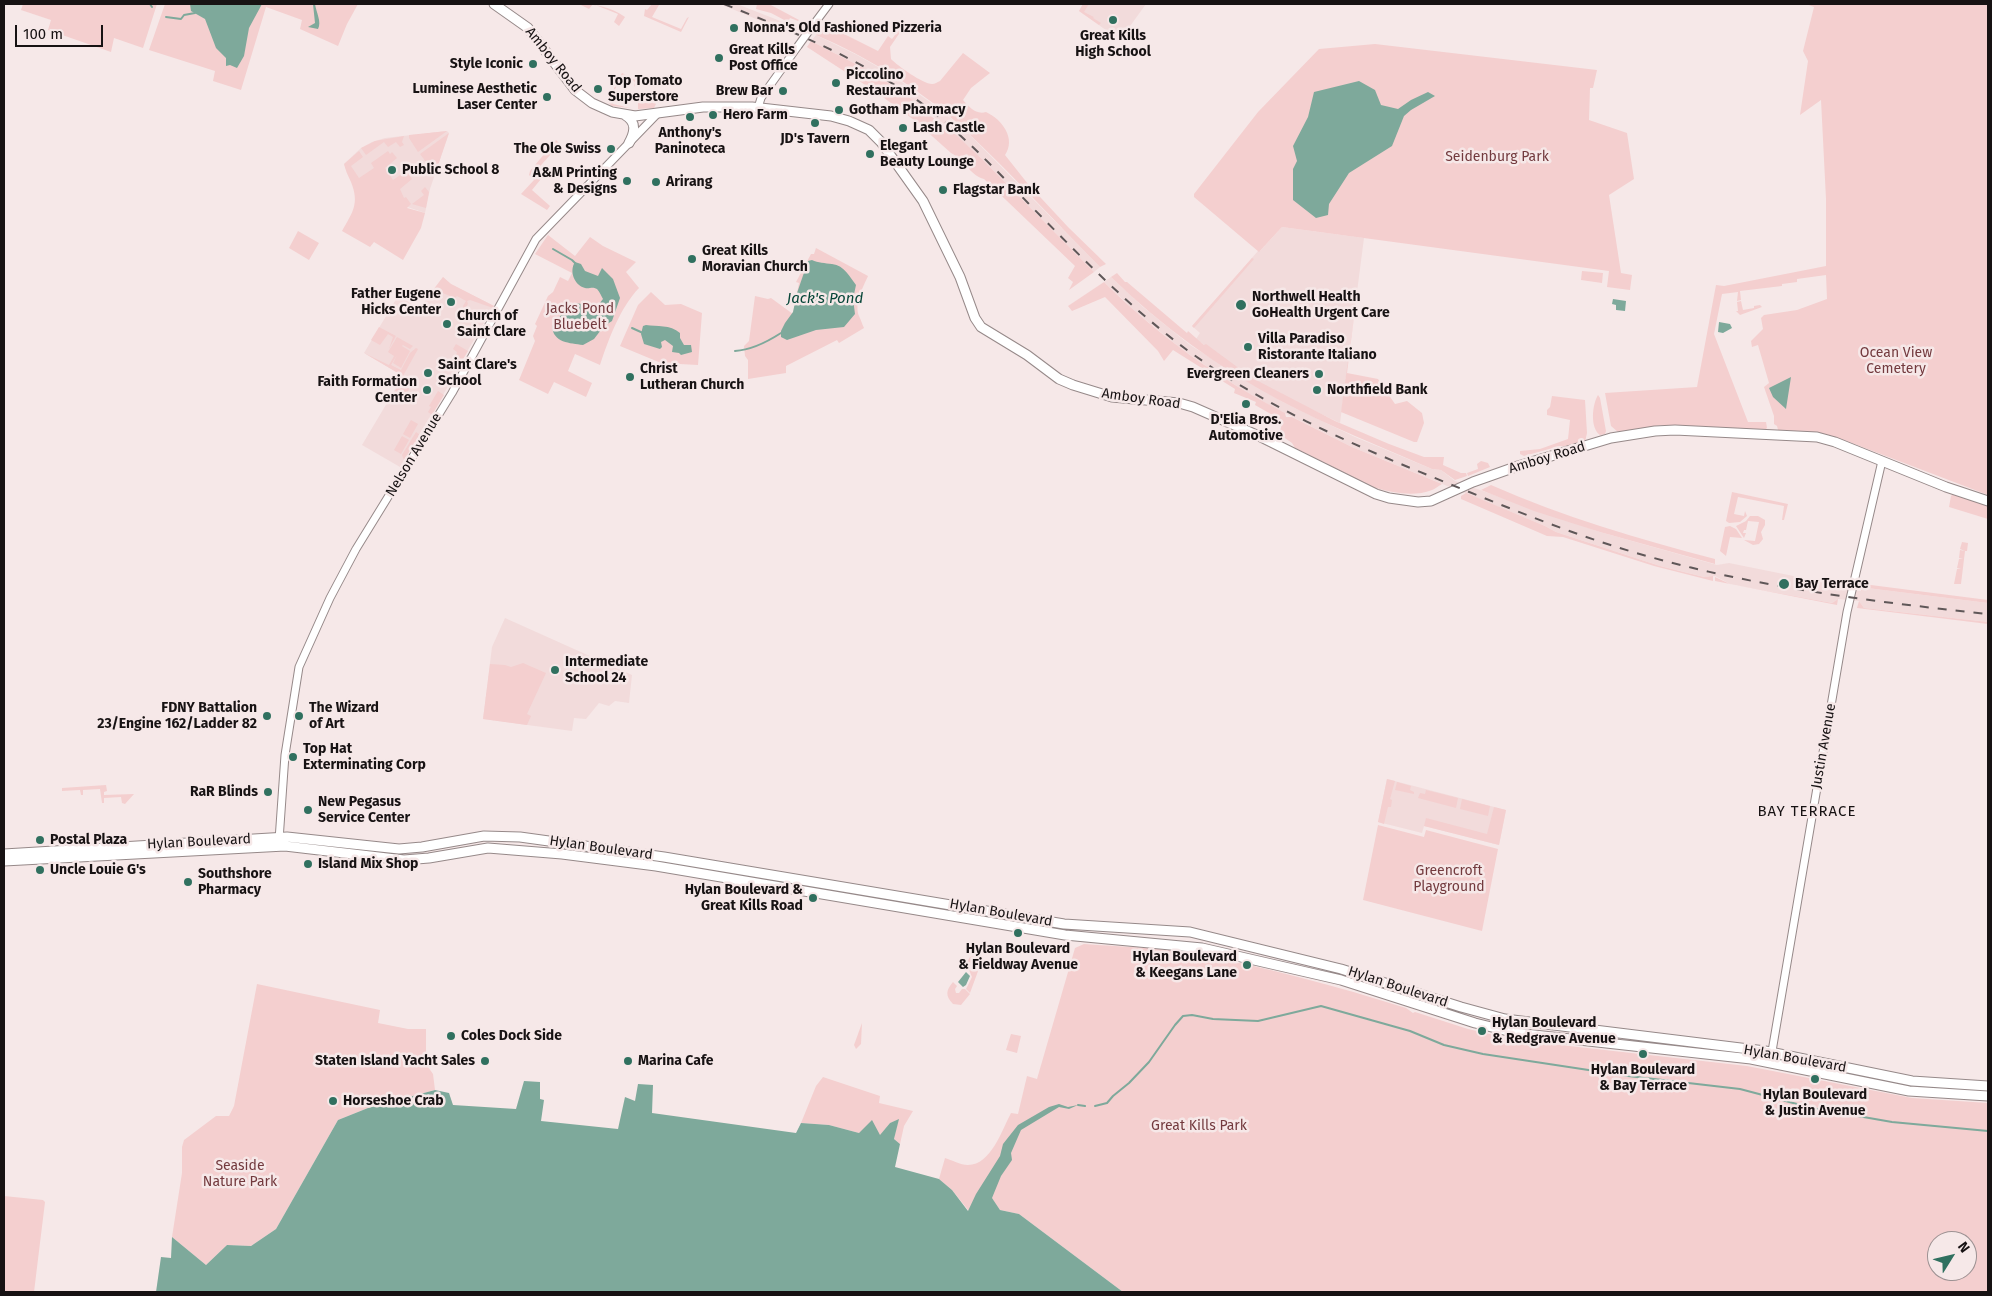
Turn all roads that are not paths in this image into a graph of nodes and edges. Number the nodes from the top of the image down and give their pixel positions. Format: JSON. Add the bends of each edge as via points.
{"nodes":[{"id":1,"x":494,"y":4,"type":"edge"},
{"id":2,"x":829,"y":4,"type":"edge"},
{"id":3,"x":758,"y":108,"type":"junction"},
{"id":4,"x":658,"y":113,"type":"junction"},
{"id":5,"x":624,"y":115,"type":"junction"},
{"id":6,"x":629,"y":143,"type":"junction"},
{"id":7,"x":1882,"y":460,"type":"junction"},
{"id":8,"x":1988,"y":501,"type":"edge"},
{"id":9,"x":279,"y":842,"type":"junction"},
{"id":10,"x":4,"y":854,"type":"edge"},
{"id":11,"x":4,"y":861,"type":"edge"},
{"id":12,"x":1772,"y":1053,"type":"junction"},
{"id":13,"x":1770,"y":1063,"type":"junction"},
{"id":14,"x":1988,"y":1086,"type":"edge"},
{"id":15,"x":1988,"y":1096,"type":"edge"}],
"edges":[{"from":1,"to":5,"type":"main road","name":"Amboy Road","via":[[528,28],[579,94],[601,108]]},
{"from":2,"to":3,"type":"street","bridge":true,"via":[[761,98]]},
{"from":3,"to":4,"type":"main road","name":"Amboy Road","via":[[703,107]]},
{"from":3,"to":7,"type":"main road","name":"Amboy Road","via":[[831,116],[873,133],[923,200],[981,327],[1027,355],[1058,379],[1112,396],[1193,407],[1389,498],[1431,502],[1518,466],[1611,438],[1655,431],[1804,435],[1835,442]]},
{"from":4,"to":5,"type":"main road","name":"Amboy Road"},
{"from":4,"to":6,"type":"street","name":"Nelson Avenue"},
{"from":5,"to":6,"type":"main road","via":[[634,126]]},
{"from":6,"to":9,"type":"street","name":"Nelson Avenue","via":[[536,239],[452,393],[356,549],[330,598],[299,667],[285,755]]},
{"from":7,"to":8,"type":"main road","name":"Amboy Road"},
{"from":7,"to":12,"type":"street","name":"Justin Avenue","via":[[1847,612]]},
{"from":9,"to":10,"type":"main road","name":"Hylan Boulevard"},
{"from":9,"to":11,"type":"main road","name":"Hylan Boulevard"},
{"from":9,"to":12,"type":"main road","name":"Hylan Boulevard","via":[[303,838],[399,848],[484,836],[510,836],[664,857],[1064,924],[1190,932],[1341,969],[1505,1019]]},
{"from":9,"to":13,"type":"main road","name":"Hylan Boulevard","via":[[404,860],[473,849],[505,848],[656,866],[1065,935],[1202,948],[1341,980],[1516,1033]]},
{"from":12,"to":13,"type":"street","name":"Justin Avenue"},
{"from":12,"to":14,"type":"main road","name":"Hylan Boulevard","via":[[1904,1080]]},
{"from":13,"to":15,"type":"main road","name":"Hylan Boulevard","via":[[1909,1091]]}]}
